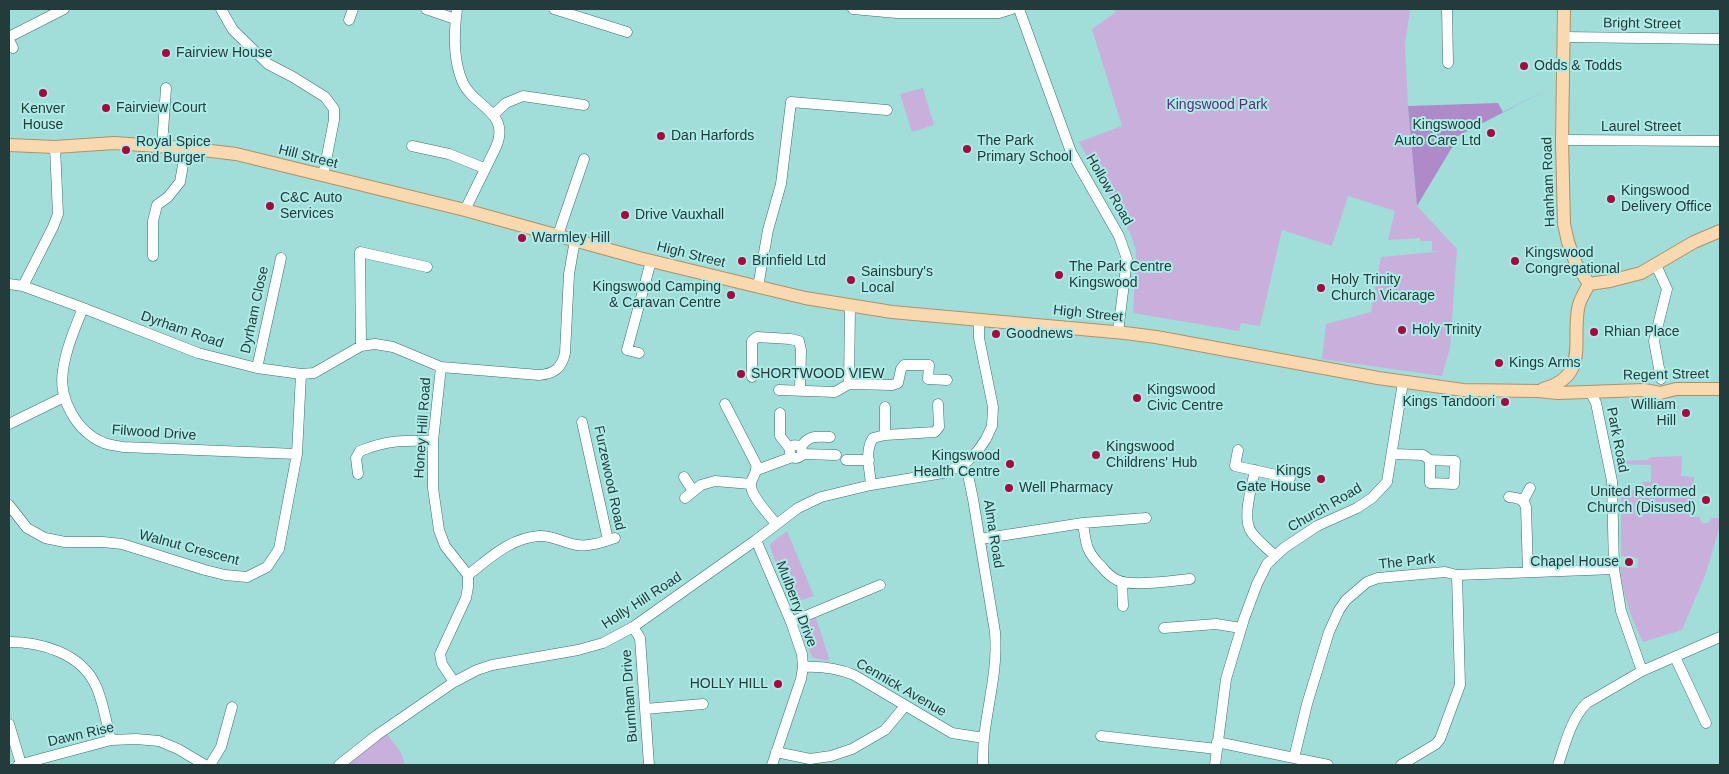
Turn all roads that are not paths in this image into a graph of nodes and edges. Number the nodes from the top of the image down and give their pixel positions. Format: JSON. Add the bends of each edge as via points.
{"nodes":[{"id":1,"x":64,"y":9,"type":"edge"},
{"id":2,"x":221,"y":9,"type":"edge"},
{"id":3,"x":353,"y":9,"type":"edge"},
{"id":4,"x":426,"y":9,"type":"edge"},
{"id":5,"x":554,"y":9,"type":"edge"},
{"id":6,"x":852,"y":9,"type":"edge"},
{"id":7,"x":1012,"y":9,"type":"edge"},
{"id":8,"x":1019,"y":9,"type":"edge"},
{"id":9,"x":1448,"y":9,"type":"edge"},
{"id":10,"x":1564,"y":9,"type":"edge"},
{"id":11,"x":581,"y":13,"type":"edge"},
{"id":12,"x":456,"y":14,"type":"edge"},
{"id":13,"x":349,"y":20,"type":"dead end"},
{"id":14,"x":627,"y":32,"type":"dead end"},
{"id":15,"x":1563,"y":37,"type":"junction"},
{"id":16,"x":1720,"y":39,"type":"edge"},
{"id":17,"x":10,"y":42,"type":"edge"},
{"id":18,"x":1448,"y":63,"type":"dead end"},
{"id":19,"x":166,"y":88,"type":"dead end"},
{"id":20,"x":584,"y":105,"type":"dead end"},
{"id":21,"x":886,"y":110,"type":"dead end"},
{"id":22,"x":493,"y":115,"type":"junction"},
{"id":23,"x":1562,"y":140,"type":"junction"},
{"id":24,"x":1720,"y":141,"type":"edge"},
{"id":25,"x":9,"y":145,"type":"edge"},
{"id":26,"x":162,"y":146,"type":"junction"},
{"id":27,"x":412,"y":146,"type":"dead end"},
{"id":28,"x":55,"y":147,"type":"junction"},
{"id":29,"x":186,"y":148,"type":"junction"},
{"id":30,"x":584,"y":159,"type":"dead end"},
{"id":31,"x":484,"y":168,"type":"junction"},
{"id":32,"x":323,"y":176,"type":"junction"},
{"id":33,"x":465,"y":210,"type":"junction"},
{"id":34,"x":1720,"y":231,"type":"edge"},
{"id":35,"x":558,"y":235,"type":"junction"},
{"id":36,"x":574,"y":240,"type":"junction"},
{"id":37,"x":594,"y":245,"type":"joint"},
{"id":38,"x":153,"y":256,"type":"dead end"},
{"id":39,"x":281,"y":258,"type":"dead end"},
{"id":40,"x":651,"y":260,"type":"junction"},
{"id":41,"x":1656,"y":265,"type":"junction"},
{"id":42,"x":427,"y":267,"type":"dead end"},
{"id":43,"x":1589,"y":284,"type":"junction"},
{"id":44,"x":14,"y":287,"type":"edge"},
{"id":45,"x":758,"y":287,"type":"junction"},
{"id":46,"x":850,"y":306,"type":"junction"},
{"id":47,"x":83,"y":308,"type":"junction"},
{"id":48,"x":979,"y":319,"type":"junction"},
{"id":49,"x":1118,"y":332,"type":"junction"},
{"id":50,"x":361,"y":346,"type":"junction"},
{"id":51,"x":639,"y":353,"type":"dead end"},
{"id":52,"x":442,"y":367,"type":"junction"},
{"id":53,"x":257,"y":368,"type":"junction"},
{"id":54,"x":301,"y":374,"type":"junction"},
{"id":55,"x":1569,"y":375,"type":"junction"},
{"id":56,"x":752,"y":377,"type":"dead end"},
{"id":57,"x":1661,"y":379,"type":"dead end"},
{"id":58,"x":947,"y":380,"type":"dead end"},
{"id":59,"x":1403,"y":382,"type":"junction"},
{"id":60,"x":849,"y":384,"type":"junction"},
{"id":61,"x":1720,"y":389,"type":"edge"},
{"id":62,"x":779,"y":390,"type":"dead end"},
{"id":63,"x":800,"y":390,"type":"junction"},
{"id":64,"x":1538,"y":391,"type":"junction"},
{"id":65,"x":1586,"y":391,"type":"junction"},
{"id":66,"x":64,"y":397,"type":"junction"},
{"id":67,"x":725,"y":404,"type":"dead end"},
{"id":68,"x":938,"y":404,"type":"dead end"},
{"id":69,"x":885,"y":407,"type":"dead end"},
{"id":70,"x":780,"y":413,"type":"dead end"},
{"id":71,"x":582,"y":422,"type":"dead end"},
{"id":72,"x":9,"y":424,"type":"edge"},
{"id":73,"x":885,"y":435,"type":"junction"},
{"id":74,"x":830,"y":437,"type":"dead end"},
{"id":75,"x":433,"y":441,"type":"junction"},
{"id":76,"x":802,"y":450,"type":"junction"},
{"id":77,"x":1238,"y":450,"type":"dead end"},
{"id":78,"x":791,"y":453,"type":"junction"},
{"id":79,"x":297,"y":454,"type":"junction"},
{"id":80,"x":1393,"y":454,"type":"junction"},
{"id":81,"x":836,"y":455,"type":"dead end"},
{"id":82,"x":846,"y":460,"type":"dead end"},
{"id":83,"x":868,"y":460,"type":"junction"},
{"id":84,"x":1430,"y":460,"type":"dead end"},
{"id":85,"x":963,"y":465,"type":"junction"},
{"id":86,"x":757,"y":470,"type":"junction"},
{"id":87,"x":1255,"y":470,"type":"junction"},
{"id":88,"x":358,"y":474,"type":"dead end"},
{"id":89,"x":684,"y":477,"type":"dead end"},
{"id":90,"x":1290,"y":478,"type":"dead end"},
{"id":91,"x":751,"y":484,"type":"junction"},
{"id":92,"x":871,"y":485,"type":"junction"},
{"id":93,"x":1530,"y":488,"type":"dead end"},
{"id":94,"x":693,"y":491,"type":"junction"},
{"id":95,"x":1509,"y":497,"type":"dead end"},
{"id":96,"x":684,"y":498,"type":"dead end"},
{"id":97,"x":1523,"y":501,"type":"junction"},
{"id":98,"x":9,"y":505,"type":"edge"},
{"id":99,"x":1146,"y":518,"type":"dead end"},
{"id":100,"x":1083,"y":523,"type":"junction"},
{"id":101,"x":776,"y":524,"type":"junction"},
{"id":102,"x":980,"y":539,"type":"junction"},
{"id":103,"x":756,"y":540,"type":"junction"},
{"id":104,"x":1275,"y":556,"type":"junction"},
{"id":105,"x":1614,"y":570,"type":"junction"},
{"id":106,"x":1528,"y":571,"type":"junction"},
{"id":107,"x":468,"y":575,"type":"junction"},
{"id":108,"x":1457,"y":575,"type":"junction"},
{"id":109,"x":1190,"y":579,"type":"dead end"},
{"id":110,"x":1122,"y":582,"type":"junction"},
{"id":111,"x":880,"y":585,"type":"dead end"},
{"id":112,"x":1123,"y":606,"type":"dead end"},
{"id":113,"x":791,"y":622,"type":"junction"},
{"id":114,"x":633,"y":628,"type":"junction"},
{"id":115,"x":1164,"y":628,"type":"dead end"},
{"id":116,"x":1241,"y":628,"type":"junction"},
{"id":117,"x":1720,"y":638,"type":"edge"},
{"id":118,"x":9,"y":642,"type":"edge"},
{"id":119,"x":1675,"y":658,"type":"junction"},
{"id":120,"x":803,"y":667,"type":"junction"},
{"id":121,"x":1642,"y":671,"type":"junction"},
{"id":122,"x":454,"y":682,"type":"junction"},
{"id":123,"x":703,"y":704,"type":"dead end"},
{"id":124,"x":905,"y":706,"type":"junction"},
{"id":125,"x":232,"y":707,"type":"dead end"},
{"id":126,"x":645,"y":709,"type":"junction"},
{"id":127,"x":1706,"y":723,"type":"dead end"},
{"id":128,"x":9,"y":724,"type":"edge"},
{"id":129,"x":1101,"y":736,"type":"dead end"},
{"id":130,"x":984,"y":738,"type":"junction"},
{"id":131,"x":111,"y":740,"type":"junction"},
{"id":132,"x":1217,"y":746,"type":"junction"},
{"id":133,"x":776,"y":752,"type":"junction"},
{"id":134,"x":1294,"y":758,"type":"junction"},
{"id":135,"x":19,"y":765,"type":"edge"},
{"id":136,"x":205,"y":765,"type":"edge"},
{"id":137,"x":210,"y":765,"type":"edge"},
{"id":138,"x":339,"y":765,"type":"edge"},
{"id":139,"x":649,"y":765,"type":"edge"},
{"id":140,"x":772,"y":765,"type":"edge"},
{"id":141,"x":983,"y":765,"type":"edge"},
{"id":142,"x":1215,"y":765,"type":"edge"},
{"id":143,"x":1328,"y":765,"type":"edge"},
{"id":144,"x":1401,"y":765,"type":"edge"},
{"id":145,"x":1558,"y":765,"type":"edge"}],
"edges":[{"from":1,"to":17,"type":"street"},
{"from":2,"to":32,"type":"street","via":[[233,30],[268,64],[325,97],[334,109]]},
{"from":3,"to":13,"type":"street"},
{"from":4,"to":12,"type":"street"},
{"from":5,"to":11,"type":"street"},
{"from":6,"to":7,"type":"street","via":[[897,13],[1000,13]]},
{"from":8,"to":49,"type":"street","name":"Hollow Road","via":[[1072,152],[1119,236],[1128,259]]},
{"from":9,"to":18,"type":"street"},
{"from":10,"to":15,"type":"main road","name":"Hanham Road"},
{"from":11,"to":14,"type":"street"},
{"from":12,"to":22,"type":"street","via":[[457,58],[464,85]]},
{"from":15,"to":16,"type":"street","name":"Bright Street"},
{"from":15,"to":23,"type":"main road","name":"Hanham Road"},
{"from":19,"to":26,"type":"street"},
{"from":20,"to":22,"type":"street","via":[[523,96],[506,103]]},
{"from":21,"to":45,"type":"street","via":[[791,102],[781,184],[768,230]]},
{"from":22,"to":31,"type":"street","via":[[500,127],[500,139]]},
{"from":23,"to":24,"type":"street","name":"Laurel Street"},
{"from":23,"to":43,"type":"main road","name":"Hanham Road","via":[[1564,224],[1576,264]]},
{"from":25,"to":28,"type":"main road","name":"Hill Street"},
{"from":26,"to":28,"type":"main road","name":"Hill Street","via":[[114,143]]},
{"from":26,"to":29,"type":"main road","name":"Hill Street"},
{"from":27,"to":31,"type":"street","via":[[449,154]]},
{"from":28,"to":44,"type":"street","via":[[58,214]]},
{"from":29,"to":32,"type":"main road","name":"Hill Street","via":[[236,154]]},
{"from":29,"to":38,"type":"street","via":[[180,182],[157,205],[152,221]]},
{"from":30,"to":35,"type":"street"},
{"from":31,"to":33,"type":"street"},
{"from":32,"to":33,"type":"main road","name":"Hill Street"},
{"from":33,"to":35,"type":"main road","name":"Hill Street"},
{"from":34,"to":41,"type":"main road"},
{"from":35,"to":36,"type":"main road","name":"Hill Street"},
{"from":36,"to":37,"type":"main road","name":"Hill Street"},
{"from":36,"to":52,"type":"street","name":"Honey Hill Road","via":[[569,274],[566,353],[558,369],[539,375]]},
{"from":37,"to":40,"type":"main road","name":"High Street"},
{"from":39,"to":53,"type":"street","name":"Dyrham Close"},
{"from":40,"to":45,"type":"main road","name":"High Street"},
{"from":40,"to":51,"type":"street","via":[[627,350]]},
{"from":41,"to":43,"type":"main road","via":[[1640,273]]},
{"from":41,"to":57,"type":"street","via":[[1666,289],[1654,341]]},
{"from":42,"to":50,"type":"street","via":[[360,252]]},
{"from":43,"to":55,"type":"main road","via":[[1578,306],[1575,359]]},
{"from":44,"to":47,"type":"street","name":"Dyrham Road"},
{"from":45,"to":46,"type":"main road","name":"High Street"},
{"from":46,"to":48,"type":"main road","name":"High Street"},
{"from":46,"to":60,"type":"street"},
{"from":47,"to":53,"type":"street","name":"Dyrham Road","via":[[198,353]]},
{"from":47,"to":66,"type":"street","name":"Filwood Drive","via":[[65,358],[62,373]]},
{"from":48,"to":49,"type":"main road","name":"High Street"},
{"from":48,"to":85,"type":"street","via":[[979,338],[993,407],[992,426],[977,452]]},
{"from":49,"to":59,"type":"main road","name":"High Street"},
{"from":50,"to":52,"type":"street","name":"Honey Hill Road","via":[[393,347]]},
{"from":50,"to":54,"type":"street","name":"Dyrham Road","via":[[314,373]]},
{"from":52,"to":75,"type":"street","name":"Honey Hill Road"},
{"from":53,"to":54,"type":"street","name":"Dyrham Road"},
{"from":54,"to":79,"type":"street","name":"Walnut Crescent"},
{"from":55,"to":64,"type":"main road","via":[[1560,384]]},
{"from":55,"to":65,"type":"main road","via":[[1572,383]]},
{"from":56,"to":63,"type":"street","via":[[752,341],[757,338],[799,341]]},
{"from":58,"to":60,"type":"street","via":[[928,379],[928,365],[904,365],[898,382],[892,385]]},
{"from":59,"to":64,"type":"main road","name":"High Street","via":[[1476,391]]},
{"from":59,"to":80,"type":"street","name":"Church Road"},
{"from":60,"to":63,"type":"street","via":[[835,392]]},
{"from":61,"to":65,"type":"main road","name":"Regent Street","via":[[1676,389],[1666,393]]},
{"from":62,"to":63,"type":"street"},
{"from":64,"to":65,"type":"main road","name":"High Street"},
{"from":65,"to":105,"type":"street","name":"Park Road","via":[[1596,403],[1612,481]]},
{"from":66,"to":72,"type":"street"},
{"from":66,"to":79,"type":"street","name":"Filwood Drive","via":[[73,416],[88,434],[104,443],[123,447]]},
{"from":67,"to":86,"type":"street"},
{"from":68,"to":73,"type":"street","via":[[935,432]]},
{"from":69,"to":73,"type":"street"},
{"from":70,"to":78,"type":"street","via":[[780,436]]},
{"from":71,"to":107,"type":"street","name":"Furzewood Road","via":[[611,539],[588,546],[540,536],[520,539],[499,550]]},
{"from":73,"to":83,"type":"street","via":[[873,438]]},
{"from":74,"to":76,"type":"street","via":[[810,437]]},
{"from":75,"to":88,"type":"street","via":[[397,440],[360,450],[356,458]]},
{"from":75,"to":107,"type":"street","name":"Honey Hill Road","via":[[433,488],[439,530],[445,546]]},
{"from":76,"to":78,"type":"street","via":[[799,458]]},
{"from":76,"to":81,"type":"street"},
{"from":77,"to":87,"type":"street","via":[[1235,466]]},
{"from":78,"to":86,"type":"street"},
{"from":79,"to":98,"type":"street","name":"Walnut Crescent","via":[[279,549],[267,567],[247,577],[212,572],[122,544],[45,538],[27,528]]},
{"from":80,"to":84,"type":"street","via":[[1423,456]]},
{"from":80,"to":104,"type":"street","name":"Church Road","via":[[1387,482],[1372,498],[1317,526]]},
{"from":82,"to":83,"type":"street"},
{"from":83,"to":92,"type":"street"},
{"from":85,"to":92,"type":"street","name":"Holly Hill Road","via":[[943,473]]},
{"from":85,"to":102,"type":"street","name":"Alma Road","via":[[972,491]]},
{"from":86,"to":91,"type":"street"},
{"from":87,"to":90,"type":"street"},
{"from":87,"to":104,"type":"street","via":[[1247,523],[1251,532]]},
{"from":89,"to":94,"type":"street"},
{"from":91,"to":94,"type":"street","via":[[715,481]]},
{"from":91,"to":101,"type":"street","via":[[752,493]]},
{"from":92,"to":101,"type":"street","name":"Holly Hill Road","via":[[821,498],[798,508]]},
{"from":93,"to":97,"type":"street"},
{"from":94,"to":96,"type":"street"},
{"from":95,"to":97,"type":"street"},
{"from":97,"to":106,"type":"street","via":[[1526,507]]},
{"from":99,"to":100,"type":"street"},
{"from":100,"to":102,"type":"street"},
{"from":100,"to":110,"type":"street","via":[[1086,547],[1093,559],[1114,579]]},
{"from":101,"to":103,"type":"street","name":"Holly Hill Road"},
{"from":102,"to":130,"type":"street","name":"Alma Road","via":[[997,651]]},
{"from":103,"to":113,"type":"street","name":"Mulberry Drive"},
{"from":103,"to":114,"type":"street","name":"Holly Hill Road"},
{"from":104,"to":116,"type":"street","name":"Church Road","via":[[1257,584]]},
{"from":105,"to":106,"type":"street","name":"The Park"},
{"from":105,"to":121,"type":"street","name":"Park Road","via":[[1620,611]]},
{"from":106,"to":108,"type":"street","name":"The Park"},
{"from":107,"to":122,"type":"street","via":[[466,598],[440,654],[442,664]]},
{"from":108,"to":134,"type":"street","name":"The Park","via":[[1445,572],[1378,578],[1367,582],[1346,600],[1329,632]]},
{"from":108,"to":144,"type":"street","via":[[1460,685],[1440,739]]},
{"from":109,"to":110,"type":"street"},
{"from":110,"to":112,"type":"street"},
{"from":111,"to":113,"type":"street"},
{"from":113,"to":120,"type":"street","name":"Mulberry Drive"},
{"from":114,"to":122,"type":"street","name":"Holly Hill Road","via":[[603,643],[492,665]]},
{"from":114,"to":126,"type":"street","name":"Burnham Drive","via":[[640,638]]},
{"from":115,"to":116,"type":"street","via":[[1216,624]]},
{"from":116,"to":132,"type":"street","name":"Church Road","via":[[1226,679]]},
{"from":117,"to":119,"type":"street"},
{"from":118,"to":131,"type":"street","via":[[47,648],[70,656],[86,668],[96,685]]},
{"from":119,"to":121,"type":"street"},
{"from":119,"to":127,"type":"street"},
{"from":120,"to":124,"type":"street","name":"Cennick Avenue","via":[[837,668]]},
{"from":120,"to":133,"type":"street","name":"Mulberry Drive"},
{"from":121,"to":145,"type":"street","via":[[1581,708]]},
{"from":122,"to":138,"type":"street","name":"Holly Hill Road","via":[[376,735]]},
{"from":123,"to":126,"type":"street"},
{"from":124,"to":130,"type":"street","name":"Cennick Avenue","via":[[952,733]]},
{"from":124,"to":133,"type":"street","via":[[885,730],[852,750],[810,759]]},
{"from":125,"to":137,"type":"street","via":[[221,747]]},
{"from":126,"to":139,"type":"street","name":"Burnham Drive"},
{"from":128,"to":135,"type":"street"},
{"from":129,"to":132,"type":"street"},
{"from":130,"to":141,"type":"street","name":"Alma Road"},
{"from":131,"to":135,"type":"street","name":"Dawn Rise"},
{"from":131,"to":136,"type":"street","name":"Dawn Rise","via":[[159,741]]},
{"from":132,"to":134,"type":"street"},
{"from":132,"to":142,"type":"street","name":"Church Road"},
{"from":133,"to":140,"type":"street","name":"Mulberry Drive"},
{"from":134,"to":143,"type":"street"}]}
